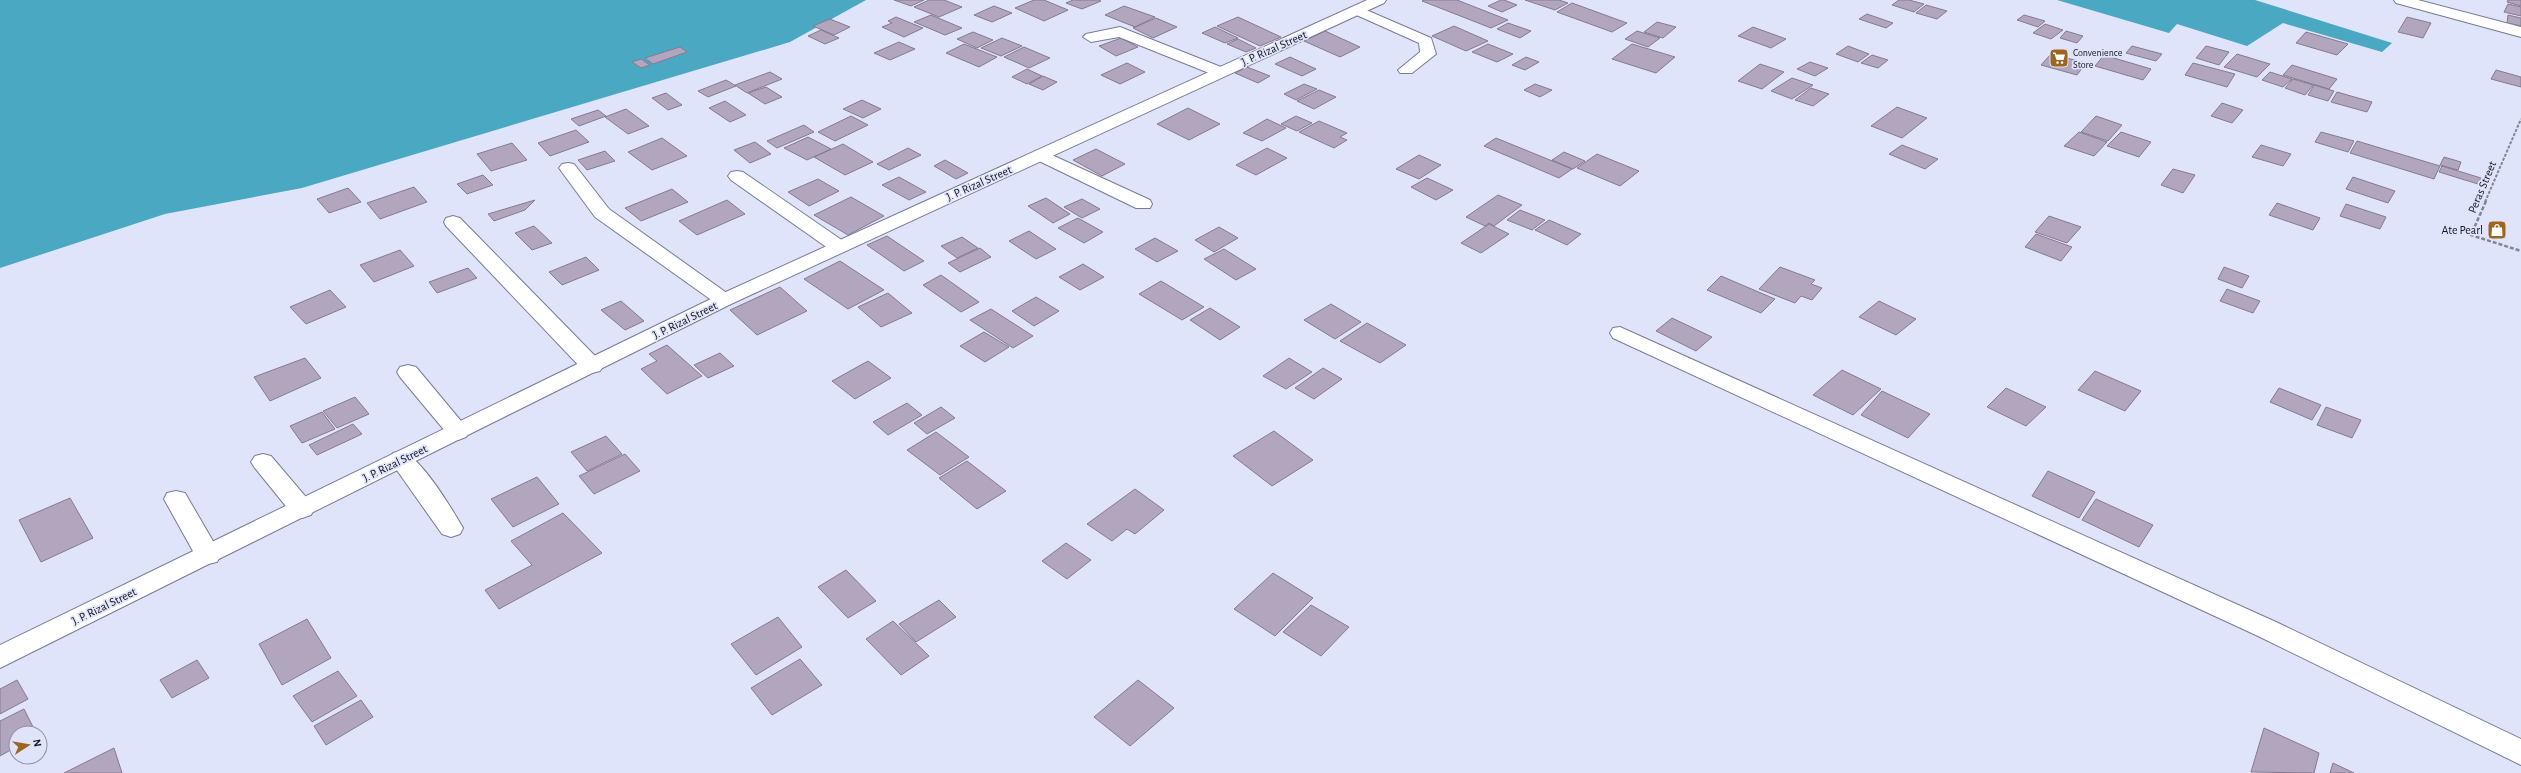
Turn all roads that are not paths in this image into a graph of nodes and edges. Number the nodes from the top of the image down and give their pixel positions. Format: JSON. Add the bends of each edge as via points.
{"nodes":[{"id":1,"x":1379,"y":0,"type":"edge"},
{"id":2,"x":2401,"y":0,"type":"edge"},
{"id":3,"x":1357,"y":10,"type":"junction"},
{"id":4,"x":2521,"y":32,"type":"edge"},
{"id":5,"x":1091,"y":37,"type":"dead end"},
{"id":6,"x":1406,"y":70,"type":"dead end"},
{"id":7,"x":1220,"y":72,"type":"junction"},
{"id":8,"x":1041,"y":155,"type":"junction"},
{"id":9,"x":568,"y":168,"type":"dead end"},
{"id":10,"x":737,"y":176,"type":"dead end"},
{"id":11,"x":1143,"y":204,"type":"dead end"},
{"id":12,"x":453,"y":222,"type":"dead end"},
{"id":13,"x":839,"y":247,"type":"junction"},
{"id":14,"x":724,"y":300,"type":"junction"},
{"id":15,"x":1620,"y":333,"type":"dead end"},
{"id":16,"x":592,"y":366,"type":"junction"},
{"id":17,"x":408,"y":372,"type":"dead end"},
{"id":18,"x":458,"y":432,"type":"junction"},
{"id":19,"x":401,"y":459,"type":"junction"},
{"id":20,"x":263,"y":462,"type":"dead end"},
{"id":21,"x":176,"y":499,"type":"dead end"},
{"id":22,"x":302,"y":508,"type":"junction"},
{"id":23,"x":451,"y":528,"type":"dead end"},
{"id":24,"x":208,"y":554,"type":"junction"},
{"id":25,"x":0,"y":657,"type":"edge"},
{"id":26,"x":2521,"y":753,"type":"edge"}],
"edges":[{"from":1,"to":3,"type":"main road","name":"J. P. Rizal Street"},
{"from":2,"to":4,"type":"main road"},
{"from":3,"to":6,"type":"main road","via":[[1426,41],[1428,54]]},
{"from":3,"to":7,"type":"main road","name":"J. P. Rizal Street"},
{"from":5,"to":7,"type":"main road","via":[[1120,32]]},
{"from":7,"to":8,"type":"main road","name":"J. P. Rizal Street"},
{"from":8,"to":11,"type":"main road"},
{"from":8,"to":13,"type":"main road","name":"J. P. Rizal Street"},
{"from":9,"to":14,"type":"main road","via":[[602,213]]},
{"from":10,"to":13,"type":"main road"},
{"from":12,"to":16,"type":"main road"},
{"from":13,"to":14,"type":"main road","name":"J. P. Rizal Street"},
{"from":14,"to":16,"type":"main road","name":"J. P. Rizal Street"},
{"from":15,"to":26,"type":"main road","via":[[2267,629]]},
{"from":16,"to":18,"type":"main road","name":"J. P. Rizal Street"},
{"from":17,"to":18,"type":"main road"},
{"from":18,"to":19,"type":"main road","name":"J. P. Rizal Street"},
{"from":19,"to":22,"type":"main road","name":"J. P. Rizal Street"},
{"from":19,"to":23,"type":"main road"},
{"from":20,"to":22,"type":"main road"},
{"from":21,"to":24,"type":"main road"},
{"from":22,"to":24,"type":"main road","name":"J. P. Rizal Street"},
{"from":24,"to":25,"type":"main road","name":"J. P. Rizal Street"}]}
